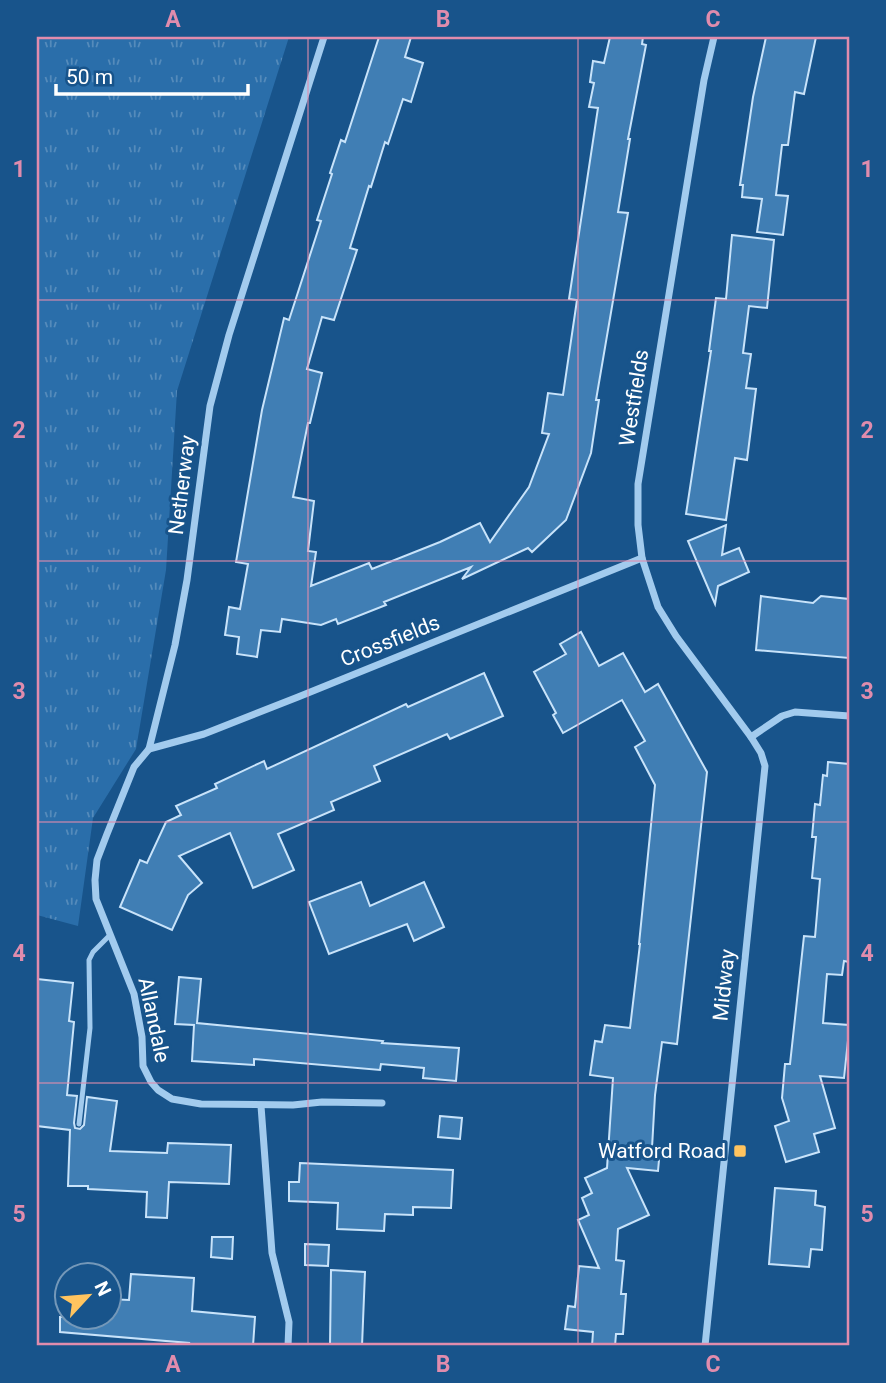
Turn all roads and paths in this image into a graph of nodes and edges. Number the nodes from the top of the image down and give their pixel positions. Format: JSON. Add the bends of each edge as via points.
{"nodes":[{"id":1,"x":324,"y":37,"type":"edge"},
{"id":2,"x":714,"y":37,"type":"edge"},
{"id":3,"x":642,"y":558,"type":"junction"},
{"id":4,"x":849,"y":716,"type":"edge"},
{"id":5,"x":751,"y":737,"type":"junction"},
{"id":6,"x":149,"y":748,"type":"junction"},
{"id":7,"x":109,"y":936,"type":"junction"},
{"id":8,"x":382,"y":1103,"type":"dead end"},
{"id":9,"x":261,"y":1106,"type":"junction"},
{"id":10,"x":79,"y":1124,"type":"dead end"},
{"id":11,"x":288,"y":1346,"type":"edge"},
{"id":12,"x":705,"y":1346,"type":"edge"}],
"edges":[{"from":1,"to":6,"type":"street","name":"Netherway","via":[[210,406],[187,580]]},
{"from":2,"to":3,"type":"street","name":"Westfields","via":[[638,484]]},
{"from":3,"to":5,"type":"street","name":"Westfields","via":[[658,607]]},
{"from":3,"to":6,"type":"street","name":"Crossfields","via":[[263,711]]},
{"from":4,"to":5,"type":"street","via":[[795,712]]},
{"from":5,"to":12,"type":"street","name":"Midway","via":[[761,753],[765,779]]},
{"from":6,"to":7,"type":"street","name":"Netherway","via":[[134,767],[97,860],[96,899]]},
{"from":7,"to":9,"type":"street","name":"Allandale","via":[[134,995],[143,1066],[151,1082],[172,1099]]},
{"from":7,"to":10,"type":"lane","via":[[89,960],[90,1028]]},
{"from":8,"to":9,"type":"street","name":"Allandale"},
{"from":9,"to":11,"type":"street","via":[[272,1253],[289,1322]]}]}
